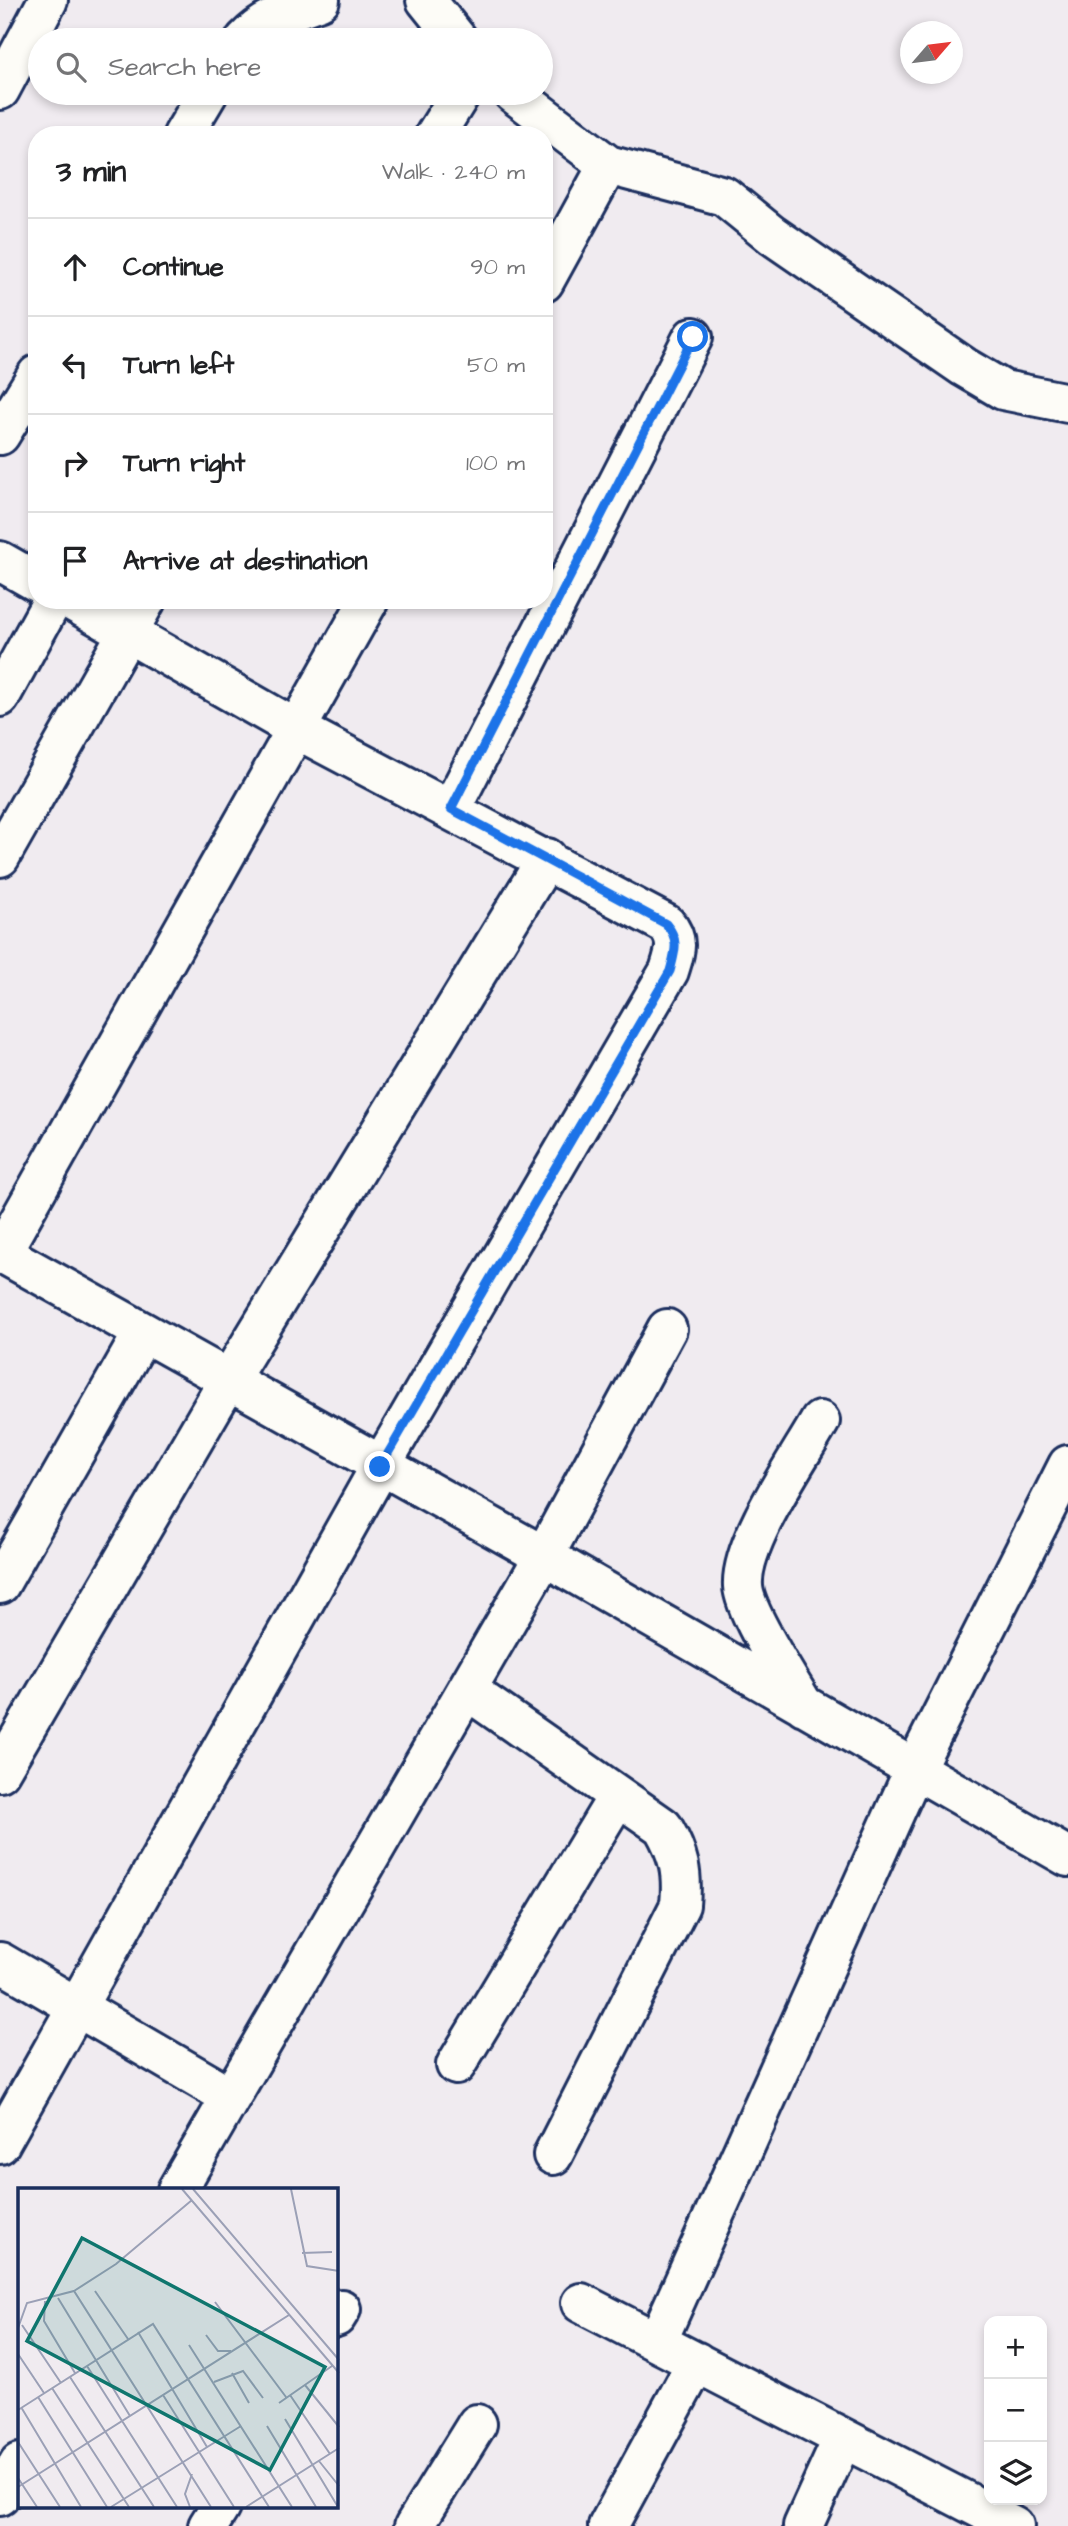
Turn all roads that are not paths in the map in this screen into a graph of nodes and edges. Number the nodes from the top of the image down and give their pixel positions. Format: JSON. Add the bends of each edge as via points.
{"nodes":[{"id":1,"x":48,"y":0,"type":"edge"},
{"id":2,"x":320,"y":0,"type":"edge"},
{"id":3,"x":426,"y":0,"type":"edge"},
{"id":4,"x":33,"y":28,"type":"edge"},
{"id":5,"x":256,"y":28,"type":"edge"},
{"id":6,"x":448,"y":28,"type":"edge"},
{"id":7,"x":28,"y":38,"type":"edge"},
{"id":8,"x":0,"y":90,"type":"edge"},
{"id":9,"x":201,"y":105,"type":"edge"},
{"id":10,"x":454,"y":105,"type":"edge"},
{"id":11,"x":529,"y":105,"type":"edge"},
{"id":12,"x":188,"y":126,"type":"edge"},
{"id":13,"x":441,"y":126,"type":"edge"},
{"id":14,"x":608,"y":165,"type":"junction"},
{"id":15,"x":553,"y":266,"type":"edge"},
{"id":16,"x":693,"y":337,"type":"dead end"},
{"id":17,"x":28,"y":389,"type":"edge"},
{"id":18,"x":1068,"y":403,"type":"edge"},
{"id":19,"x":0,"y":435,"type":"edge"},
{"id":20,"x":0,"y":561,"type":"edge"},
{"id":21,"x":28,"y":577,"type":"edge"},
{"id":22,"x":48,"y":609,"type":"edge"},
{"id":23,"x":86,"y":609,"type":"edge"},
{"id":24,"x":140,"y":609,"type":"edge"},
{"id":25,"x":364,"y":609,"type":"edge"},
{"id":26,"x":126,"y":632,"type":"junction"},
{"id":27,"x":0,"y":697,"type":"edge"},
{"id":28,"x":298,"y":730,"type":"junction"},
{"id":29,"x":451,"y":809,"type":"junction"},
{"id":30,"x":0,"y":857,"type":"edge"},
{"id":31,"x":547,"y":859,"type":"junction"},
{"id":32,"x":1,"y":1253,"type":"edge"},
{"id":33,"x":667,"y":1329,"type":"dead end"},
{"id":34,"x":143,"y":1333,"type":"junction"},
{"id":35,"x":228,"y":1381,"type":"junction"},
{"id":36,"x":820,"y":1421,"type":"dead end"},
{"id":37,"x":1068,"y":1465,"type":"edge"},
{"id":38,"x":380,"y":1467,"type":"junction"},
{"id":39,"x":544,"y":1556,"type":"junction"},
{"id":40,"x":0,"y":1584,"type":"edge"},
{"id":41,"x":467,"y":1690,"type":"junction"},
{"id":42,"x":804,"y":1708,"type":"junction"},
{"id":43,"x":914,"y":1770,"type":"junction"},
{"id":44,"x":0,"y":1772,"type":"edge"},
{"id":45,"x":618,"y":1796,"type":"junction"},
{"id":46,"x":1068,"y":1857,"type":"edge"},
{"id":47,"x":0,"y":1962,"type":"edge"},
{"id":48,"x":79,"y":2008,"type":"junction"},
{"id":49,"x":456,"y":2065,"type":"dead end"},
{"id":50,"x":231,"y":2097,"type":"junction"},
{"id":51,"x":0,"y":2144,"type":"edge"},
{"id":52,"x":553,"y":2155,"type":"dead end"},
{"id":53,"x":178,"y":2188,"type":"edge"},
{"id":54,"x":581,"y":2303,"type":"dead end"},
{"id":55,"x":657,"y":2342,"type":"junction"},
{"id":56,"x":697,"y":2362,"type":"junction"},
{"id":57,"x":477,"y":2424,"type":"dead end"},
{"id":58,"x":842,"y":2438,"type":"junction"},
{"id":59,"x":18,"y":2465,"type":"edge"},
{"id":60,"x":0,"y":2496,"type":"edge"},
{"id":61,"x":219,"y":2508,"type":"edge"},
{"id":62,"x":208,"y":2526,"type":"edge"},
{"id":63,"x":414,"y":2526,"type":"edge"},
{"id":64,"x":608,"y":2526,"type":"edge"},
{"id":65,"x":803,"y":2526,"type":"edge"},
{"id":66,"x":1014,"y":2526,"type":"edge"}],
"edges":[{"from":1,"to":4,"type":"street"},
{"from":2,"to":5,"type":"street"},
{"from":3,"to":6,"type":"street"},
{"from":7,"to":8,"type":"street"},
{"from":9,"to":12,"type":"street"},
{"from":10,"to":13,"type":"street"},
{"from":11,"to":14,"type":"street"},
{"from":14,"to":15,"type":"street"},
{"from":14,"to":18,"type":"street","via":[[724,196],[772,235],[964,367],[1003,390]]},
{"from":16,"to":29,"type":"street"},
{"from":17,"to":19,"type":"street"},
{"from":20,"to":21,"type":"street"},
{"from":22,"to":27,"type":"street"},
{"from":23,"to":26,"type":"street"},
{"from":24,"to":26,"type":"street"},
{"from":25,"to":28,"type":"street"},
{"from":26,"to":28,"type":"street"},
{"from":26,"to":30,"type":"street"},
{"from":28,"to":29,"type":"street"},
{"from":28,"to":32,"type":"street"},
{"from":29,"to":31,"type":"street"},
{"from":31,"to":35,"type":"street"},
{"from":31,"to":38,"type":"street","via":[[666,924],[677,949],[670,971]]},
{"from":32,"to":34,"type":"street"},
{"from":33,"to":39,"type":"street"},
{"from":34,"to":35,"type":"street"},
{"from":34,"to":40,"type":"street"},
{"from":35,"to":38,"type":"street"},
{"from":35,"to":44,"type":"street"},
{"from":36,"to":42,"type":"street","via":[[746,1552],[742,1587]]},
{"from":37,"to":43,"type":"street"},
{"from":38,"to":39,"type":"street"},
{"from":38,"to":48,"type":"street"},
{"from":39,"to":41,"type":"street"},
{"from":39,"to":42,"type":"street"},
{"from":41,"to":45,"type":"street"},
{"from":41,"to":50,"type":"street"},
{"from":42,"to":43,"type":"street"},
{"from":43,"to":46,"type":"street"},
{"from":43,"to":55,"type":"street"},
{"from":45,"to":49,"type":"street"},
{"from":45,"to":52,"type":"street","via":[[663,1827],[674,1846],[682,1875],[680,1905]]},
{"from":47,"to":48,"type":"street"},
{"from":48,"to":50,"type":"street"},
{"from":48,"to":51,"type":"street"},
{"from":50,"to":53,"type":"street"},
{"from":54,"to":55,"type":"street"},
{"from":55,"to":56,"type":"street"},
{"from":56,"to":58,"type":"street"},
{"from":56,"to":64,"type":"street"},
{"from":57,"to":63,"type":"street"},
{"from":58,"to":65,"type":"street"},
{"from":58,"to":66,"type":"street"},
{"from":59,"to":60,"type":"street"},
{"from":61,"to":62,"type":"street"}]}
